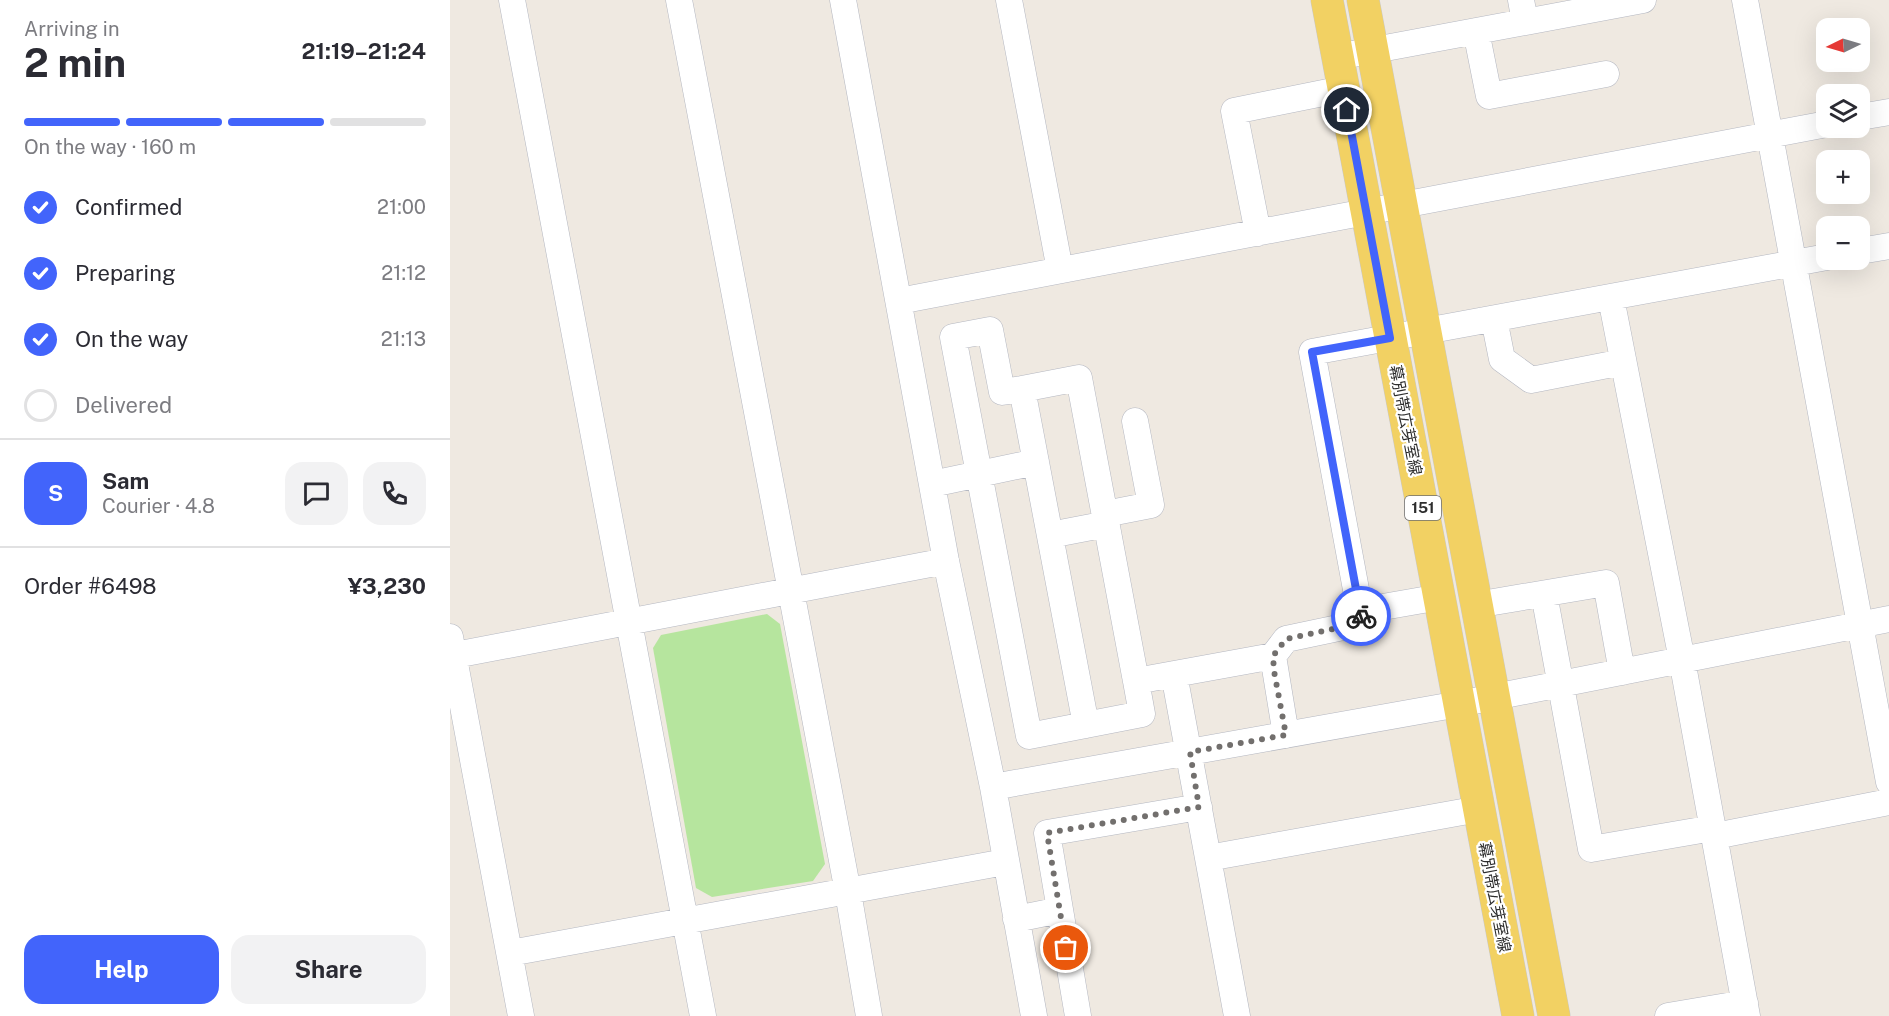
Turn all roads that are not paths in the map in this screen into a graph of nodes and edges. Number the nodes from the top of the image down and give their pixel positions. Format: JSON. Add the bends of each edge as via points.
{"nodes":[{"id":1,"x":512,"y":0,"type":"edge"},
{"id":2,"x":679,"y":0,"type":"edge"},
{"id":3,"x":843,"y":0,"type":"edge"},
{"id":4,"x":1009,"y":0,"type":"edge"},
{"id":5,"x":1327,"y":0,"type":"edge"},
{"id":6,"x":1363,"y":0,"type":"edge"},
{"id":7,"x":1643,"y":0,"type":"edge"},
{"id":8,"x":1745,"y":0,"type":"edge"},
{"id":9,"x":1523,"y":11,"type":"edge"},
{"id":10,"x":1476,"y":31,"type":"junction"},
{"id":11,"x":1372,"y":50,"type":"junction"},
{"id":12,"x":1337,"y":57,"type":"junction"},
{"id":13,"x":1606,"y":74,"type":"dead end"},
{"id":14,"x":1343,"y":89,"type":"junction"},
{"id":15,"x":1889,"y":112,"type":"edge"},
{"id":16,"x":1870,"y":115,"type":"edge"},
{"id":17,"x":1816,"y":126,"type":"edge"},
{"id":18,"x":1770,"y":134,"type":"junction"},
{"id":19,"x":1401,"y":207,"type":"junction"},
{"id":20,"x":1366,"y":212,"type":"junction"},
{"id":21,"x":1258,"y":233,"type":"junction"},
{"id":22,"x":1889,"y":246,"type":"edge"},
{"id":23,"x":1870,"y":249,"type":"edge"},
{"id":24,"x":1816,"y":259,"type":"edge"},
{"id":25,"x":1793,"y":263,"type":"junction"},
{"id":26,"x":1060,"y":270,"type":"junction"},
{"id":27,"x":1611,"y":298,"type":"junction"},
{"id":28,"x":899,"y":301,"type":"junction"},
{"id":29,"x":1494,"y":320,"type":"junction"},
{"id":30,"x":1424,"y":332,"type":"junction"},
{"id":31,"x":1390,"y":338,"type":"junction"},
{"id":32,"x":1623,"y":362,"type":"junction"},
{"id":33,"x":1022,"y":389,"type":"junction"},
{"id":34,"x":1135,"y":421,"type":"dead end"},
{"id":35,"x":1036,"y":462,"type":"junction"},
{"id":36,"x":979,"y":474,"type":"junction"},
{"id":37,"x":932,"y":483,"type":"junction"},
{"id":38,"x":1106,"y":519,"type":"junction"},
{"id":39,"x":1050,"y":535,"type":"junction"},
{"id":40,"x":946,"y":561,"type":"junction"},
{"id":41,"x":790,"y":591,"type":"junction"},
{"id":42,"x":1544,"y":594,"type":"junction"},
{"id":43,"x":1440,"y":597,"type":"junction"},
{"id":44,"x":1476,"y":605,"type":"junction"},
{"id":45,"x":1360,"y":611,"type":"junction"},
{"id":46,"x":1889,"y":619,"type":"edge"},
{"id":47,"x":629,"y":621,"type":"junction"},
{"id":48,"x":1860,"y":625,"type":"junction"},
{"id":49,"x":451,"y":650,"type":"edge"},
{"id":50,"x":1273,"y":656,"type":"junction"},
{"id":51,"x":1682,"y":660,"type":"junction"},
{"id":52,"x":1622,"y":672,"type":"junction"},
{"id":53,"x":1174,"y":674,"type":"junction"},
{"id":54,"x":1136,"y":681,"type":"junction"},
{"id":55,"x":1560,"y":684,"type":"junction"},
{"id":56,"x":1493,"y":697,"type":"junction"},
{"id":57,"x":1459,"y":704,"type":"junction"},
{"id":58,"x":1086,"y":725,"type":"junction"},
{"id":59,"x":1286,"y":735,"type":"junction"},
{"id":60,"x":1190,"y":752,"type":"junction"},
{"id":61,"x":1889,"y":782,"type":"edge"},
{"id":62,"x":993,"y":787,"type":"junction"},
{"id":63,"x":1889,"y":802,"type":"edge"},
{"id":64,"x":1199,"y":807,"type":"junction"},
{"id":65,"x":1479,"y":809,"type":"junction"},
{"id":66,"x":1714,"y":832,"type":"junction"},
{"id":67,"x":1208,"y":858,"type":"junction"},
{"id":68,"x":1005,"y":862,"type":"junction"},
{"id":69,"x":848,"y":892,"type":"junction"},
{"id":70,"x":1060,"y":910,"type":"junction"},
{"id":71,"x":1016,"y":919,"type":"junction"},
{"id":72,"x":685,"y":920,"type":"junction"},
{"id":73,"x":510,"y":953,"type":"junction"},
{"id":74,"x":1746,"y":1009,"type":"edge"},
{"id":75,"x":1701,"y":1013,"type":"edge"},
{"id":76,"x":521,"y":1016,"type":"edge"},
{"id":77,"x":703,"y":1016,"type":"edge"},
{"id":78,"x":869,"y":1016,"type":"edge"},
{"id":79,"x":1034,"y":1016,"type":"edge"},
{"id":80,"x":1078,"y":1016,"type":"edge"},
{"id":81,"x":1237,"y":1016,"type":"edge"},
{"id":82,"x":1518,"y":1016,"type":"edge"},
{"id":83,"x":1554,"y":1016,"type":"edge"},
{"id":84,"x":1668,"y":1016,"type":"edge"}],
"edges":[{"from":1,"to":47,"type":"street"},
{"from":2,"to":41,"type":"street"},
{"from":3,"to":28,"type":"street"},
{"from":4,"to":26,"type":"street"},
{"from":5,"to":12,"type":"main road","name":"幕別帯広芽室線","number":"151"},
{"from":6,"to":11,"type":"main road","name":"幕別帯広芽室線","number":"151"},
{"from":7,"to":9,"type":"street"},
{"from":8,"to":18,"type":"street"},
{"from":9,"to":10,"type":"street"},
{"from":10,"to":11,"type":"street"},
{"from":10,"to":13,"type":"street","via":[[1489,96]]},
{"from":11,"to":12,"type":"street"},
{"from":11,"to":19,"type":"main road","name":"幕別帯広芽室線","number":"151"},
{"from":12,"to":14,"type":"main road","name":"幕別帯広芽室線","number":"151"},
{"from":14,"to":20,"type":"main road","name":"幕別帯広芽室線","number":"151"},
{"from":14,"to":21,"type":"street","via":[[1234,111]]},
{"from":15,"to":16,"type":"street"},
{"from":17,"to":18,"type":"street"},
{"from":18,"to":19,"type":"street"},
{"from":18,"to":25,"type":"street"},
{"from":19,"to":20,"type":"street"},
{"from":19,"to":30,"type":"main road","name":"幕別帯広芽室線","number":"151"},
{"from":20,"to":21,"type":"street"},
{"from":20,"to":31,"type":"main road","name":"幕別帯広芽室線","number":"151"},
{"from":21,"to":26,"type":"street"},
{"from":22,"to":23,"type":"street"},
{"from":24,"to":25,"type":"street"},
{"from":25,"to":27,"type":"street"},
{"from":25,"to":48,"type":"street"},
{"from":26,"to":28,"type":"street"},
{"from":27,"to":29,"type":"street"},
{"from":27,"to":32,"type":"street"},
{"from":28,"to":37,"type":"street"},
{"from":29,"to":30,"type":"street"},
{"from":29,"to":32,"type":"street","via":[[1502,359],[1531,380]]},
{"from":30,"to":31,"type":"street"},
{"from":30,"to":44,"type":"main road","name":"幕別帯広芽室線","number":"151"},
{"from":31,"to":43,"type":"main road","name":"幕別帯広芽室線","number":"151"},
{"from":31,"to":45,"type":"street","via":[[1312,352]]},
{"from":32,"to":51,"type":"street"},
{"from":33,"to":35,"type":"street"},
{"from":33,"to":36,"type":"street","via":[[1002,392],[990,330],[953,337]]},
{"from":33,"to":38,"type":"street","via":[[1079,378]]},
{"from":34,"to":38,"type":"street","via":[[1151,505]]},
{"from":35,"to":36,"type":"street"},
{"from":35,"to":39,"type":"street"},
{"from":36,"to":37,"type":"street"},
{"from":36,"to":58,"type":"street","via":[[1029,735]]},
{"from":37,"to":40,"type":"street"},
{"from":38,"to":39,"type":"street"},
{"from":38,"to":54,"type":"street"},
{"from":39,"to":58,"type":"street"},
{"from":40,"to":41,"type":"street"},
{"from":40,"to":62,"type":"street"},
{"from":41,"to":47,"type":"street"},
{"from":41,"to":69,"type":"street"},
{"from":42,"to":44,"type":"street"},
{"from":42,"to":52,"type":"street","via":[[1606,584]]},
{"from":42,"to":55,"type":"street"},
{"from":43,"to":45,"type":"street"},
{"from":43,"to":57,"type":"main road","name":"幕別帯広芽室線","number":"151"},
{"from":44,"to":56,"type":"main road","name":"幕別帯広芽室線","number":"151"},
{"from":45,"to":50,"type":"street","via":[[1362,623],[1286,639]]},
{"from":46,"to":48,"type":"street"},
{"from":47,"to":49,"type":"street"},
{"from":47,"to":72,"type":"street"},
{"from":48,"to":51,"type":"street"},
{"from":48,"to":61,"type":"street"},
{"from":49,"to":73,"type":"street"},
{"from":50,"to":53,"type":"street"},
{"from":50,"to":59,"type":"street"},
{"from":51,"to":52,"type":"street"},
{"from":51,"to":66,"type":"street"},
{"from":52,"to":55,"type":"street"},
{"from":53,"to":54,"type":"street"},
{"from":53,"to":60,"type":"street"},
{"from":54,"to":58,"type":"street","via":[[1142,714]]},
{"from":55,"to":56,"type":"street"},
{"from":55,"to":66,"type":"street","via":[[1591,849]]},
{"from":56,"to":57,"type":"street"},
{"from":56,"to":83,"type":"main road","name":"幕別帯広芽室線","number":"151"},
{"from":57,"to":59,"type":"street"},
{"from":57,"to":65,"type":"main road","name":"幕別帯広芽室線","number":"151"},
{"from":59,"to":60,"type":"street"},
{"from":60,"to":62,"type":"street"},
{"from":60,"to":64,"type":"street"},
{"from":62,"to":68,"type":"street"},
{"from":63,"to":66,"type":"street"},
{"from":64,"to":67,"type":"street"},
{"from":64,"to":70,"type":"street","via":[[1047,833]]},
{"from":65,"to":67,"type":"street"},
{"from":65,"to":82,"type":"main road","name":"幕別帯広芽室線","number":"151"},
{"from":66,"to":74,"type":"street"},
{"from":67,"to":81,"type":"street"},
{"from":68,"to":69,"type":"street"},
{"from":68,"to":71,"type":"street"},
{"from":69,"to":72,"type":"street"},
{"from":69,"to":78,"type":"street"},
{"from":70,"to":71,"type":"street"},
{"from":70,"to":80,"type":"street"},
{"from":71,"to":79,"type":"street"},
{"from":72,"to":73,"type":"street"},
{"from":72,"to":77,"type":"street"},
{"from":73,"to":76,"type":"street"},
{"from":74,"to":75,"type":"street"},
{"from":75,"to":84,"type":"street"}]}
